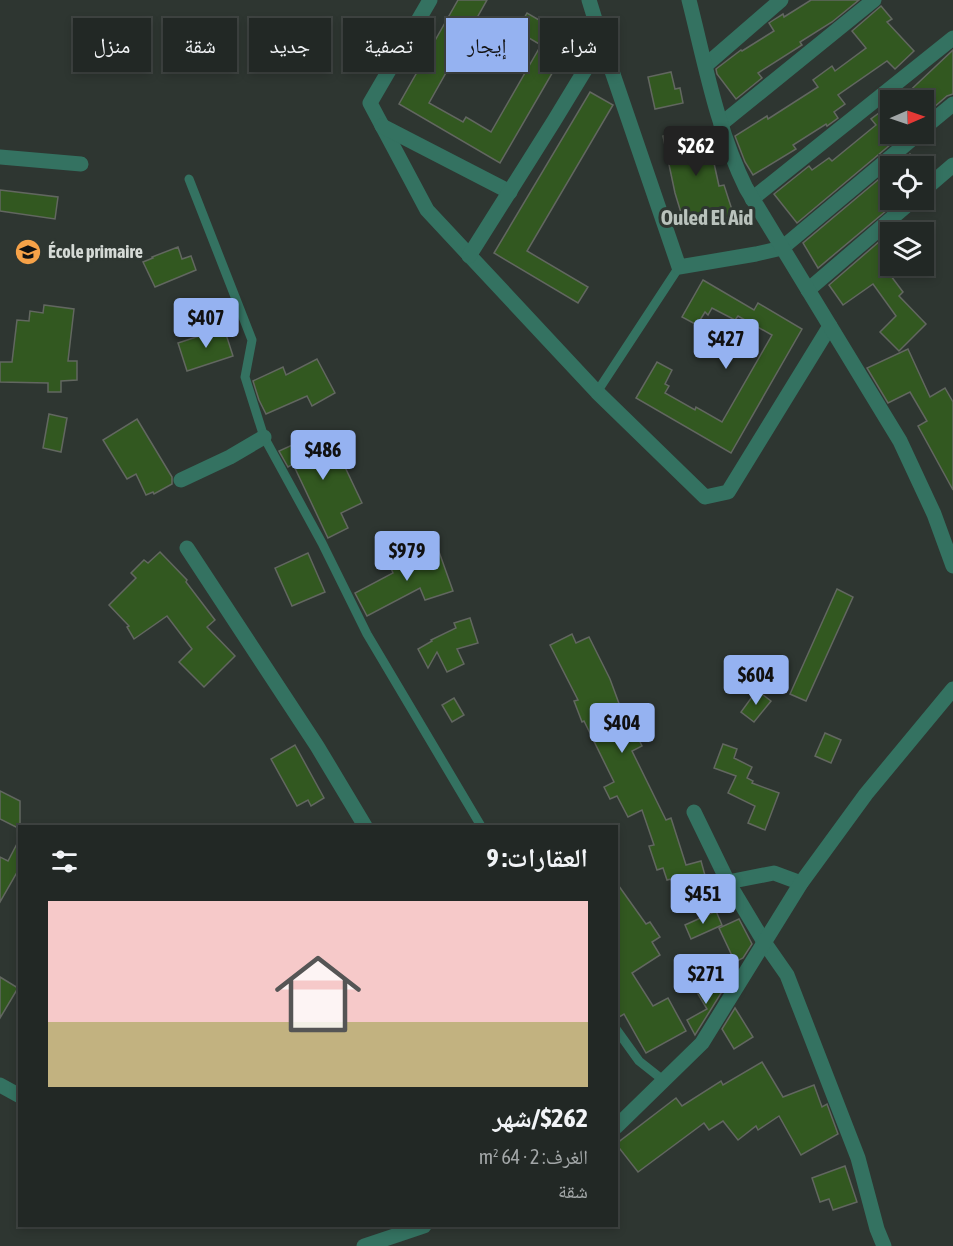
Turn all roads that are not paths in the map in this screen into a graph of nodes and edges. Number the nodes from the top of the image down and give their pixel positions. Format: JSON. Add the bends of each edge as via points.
{"nodes":[{"id":1,"x":430,"y":0,"type":"edge"},
{"id":2,"x":589,"y":0,"type":"edge"},
{"id":3,"x":689,"y":0,"type":"edge"},
{"id":4,"x":781,"y":0,"type":"edge"},
{"id":5,"x":874,"y":0,"type":"edge"},
{"id":6,"x":595,"y":18,"type":"edge"},
{"id":7,"x":953,"y":38,"type":"edge"},
{"id":8,"x":706,"y":65,"type":"junction"},
{"id":9,"x":584,"y":72,"type":"edge"},
{"id":10,"x":612,"y":72,"type":"edge"},
{"id":11,"x":953,"y":104,"type":"edge"},
{"id":12,"x":934,"y":120,"type":"edge"},
{"id":13,"x":721,"y":124,"type":"junction"},
{"id":14,"x":382,"y":126,"type":"junction"},
{"id":15,"x":906,"y":144,"type":"edge"},
{"id":16,"x":0,"y":157,"type":"edge"},
{"id":17,"x":81,"y":164,"type":"dead end"},
{"id":18,"x":953,"y":165,"type":"edge"},
{"id":19,"x":189,"y":179,"type":"dead end"},
{"id":20,"x":934,"y":181,"type":"edge"},
{"id":21,"x":510,"y":192,"type":"junction"},
{"id":22,"x":752,"y":199,"type":"junction"},
{"id":23,"x":901,"y":210,"type":"edge"},
{"id":24,"x":782,"y":248,"type":"junction"},
{"id":25,"x":469,"y":256,"type":"junction"},
{"id":26,"x":679,"y":267,"type":"junction"},
{"id":27,"x":808,"y":290,"type":"junction"},
{"id":28,"x":830,"y":326,"type":"junction"},
{"id":29,"x":597,"y":392,"type":"junction"},
{"id":30,"x":264,"y":437,"type":"junction"},
{"id":31,"x":181,"y":480,"type":"dead end"},
{"id":32,"x":187,"y":548,"type":"dead end"},
{"id":33,"x":953,"y":566,"type":"edge"},
{"id":34,"x":953,"y":689,"type":"edge"},
{"id":35,"x":694,"y":812,"type":"dead end"},
{"id":36,"x":364,"y":825,"type":"edge"},
{"id":37,"x":481,"y":825,"type":"edge"},
{"id":38,"x":728,"y":882,"type":"junction"},
{"id":39,"x":801,"y":883,"type":"junction"},
{"id":40,"x":764,"y":942,"type":"junction"},
{"id":41,"x":618,"y":1032,"type":"edge"},
{"id":42,"x":663,"y":1080,"type":"junction"},
{"id":43,"x":0,"y":1085,"type":"edge"},
{"id":44,"x":18,"y":1095,"type":"edge"},
{"id":45,"x":618,"y":1125,"type":"edge"},
{"id":46,"x":421,"y":1227,"type":"edge"},
{"id":47,"x":364,"y":1246,"type":"edge"},
{"id":48,"x":884,"y":1246,"type":"edge"}],
"edges":[{"from":1,"to":14,"type":"street","via":[[369,104]]},
{"from":2,"to":6,"type":"street"},
{"from":3,"to":8,"type":"street"},
{"from":4,"to":8,"type":"street"},
{"from":5,"to":13,"type":"street"},
{"from":7,"to":22,"type":"street"},
{"from":8,"to":13,"type":"street"},
{"from":9,"to":21,"type":"street"},
{"from":10,"to":26,"type":"street"},
{"from":11,"to":12,"type":"street"},
{"from":13,"to":22,"type":"street","via":[[737,171]]},
{"from":14,"to":21,"type":"street"},
{"from":14,"to":25,"type":"street","via":[[428,210]]},
{"from":15,"to":24,"type":"street"},
{"from":16,"to":17,"type":"street"},
{"from":18,"to":20,"type":"street"},
{"from":19,"to":30,"type":"lane","via":[[252,340],[245,377]]},
{"from":21,"to":25,"type":"street"},
{"from":22,"to":24,"type":"street"},
{"from":23,"to":27,"type":"street"},
{"from":24,"to":26,"type":"street"},
{"from":24,"to":27,"type":"street"},
{"from":25,"to":29,"type":"street"},
{"from":26,"to":29,"type":"lane"},
{"from":27,"to":28,"type":"street"},
{"from":28,"to":29,"type":"street","via":[[728,492],[705,496]]},
{"from":28,"to":33,"type":"street","via":[[910,460]]},
{"from":30,"to":31,"type":"street"},
{"from":30,"to":37,"type":"lane","via":[[367,634]]},
{"from":32,"to":36,"type":"street"},
{"from":34,"to":39,"type":"street","via":[[866,794]]},
{"from":35,"to":38,"type":"street"},
{"from":38,"to":39,"type":"street","via":[[774,873]]},
{"from":38,"to":40,"type":"street"},
{"from":39,"to":40,"type":"street"},
{"from":40,"to":42,"type":"street","via":[[702,1042]]},
{"from":40,"to":48,"type":"street","via":[[787,975],[858,1158]]},
{"from":41,"to":42,"type":"lane","via":[[639,1061]]},
{"from":42,"to":45,"type":"street"},
{"from":43,"to":44,"type":"street"},
{"from":46,"to":47,"type":"street"}]}
